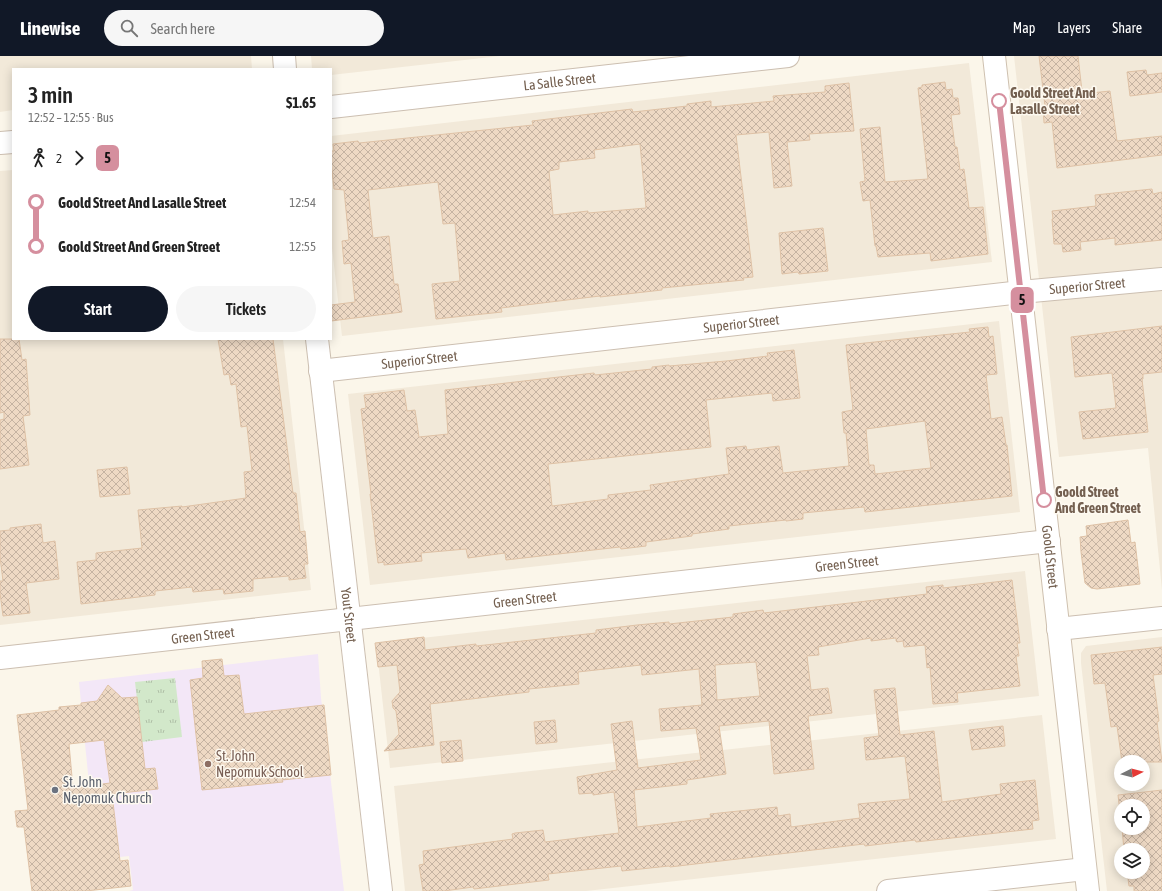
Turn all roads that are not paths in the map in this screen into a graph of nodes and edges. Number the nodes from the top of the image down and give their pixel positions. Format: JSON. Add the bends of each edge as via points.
{"nodes":[{"id":1,"x":284,"y":56,"type":"edge"},
{"id":2,"x":788,"y":56,"type":"edge"},
{"id":3,"x":994,"y":56,"type":"edge"},
{"id":4,"x":285,"y":68,"type":"edge"},
{"id":5,"x":332,"y":107,"type":"edge"},
{"id":6,"x":12,"y":142,"type":"edge"},
{"id":7,"x":0,"y":143,"type":"edge"},
{"id":8,"x":1162,"y":279,"type":"edge"},
{"id":9,"x":1021,"y":292,"type":"junction"},
{"id":10,"x":317,"y":340,"type":"edge"},
{"id":11,"x":320,"y":371,"type":"junction"},
{"id":12,"x":1049,"y":541,"type":"junction"},
{"id":13,"x":1162,"y":618,"type":"edge"},
{"id":14,"x":349,"y":619,"type":"junction"},
{"id":15,"x":1058,"y":629,"type":"junction"},
{"id":16,"x":0,"y":658,"type":"edge"},
{"id":17,"x":1085,"y":869,"type":"junction"},
{"id":18,"x":381,"y":891,"type":"edge"},
{"id":19,"x":888,"y":891,"type":"edge"},
{"id":20,"x":1088,"y":891,"type":"edge"}],
"edges":[{"from":1,"to":4,"type":"street"},
{"from":2,"to":5,"type":"street","name":"La Salle Street"},
{"from":3,"to":9,"type":"street","name":"Goold Street"},
{"from":6,"to":7,"type":"street"},
{"from":8,"to":9,"type":"street","name":"Superior Street"},
{"from":9,"to":11,"type":"street","name":"Superior Street"},
{"from":9,"to":12,"type":"street","name":"Goold Street"},
{"from":10,"to":11,"type":"street","name":"Yout Street"},
{"from":11,"to":14,"type":"street","name":"Yout Street"},
{"from":12,"to":14,"type":"street","name":"Green Street"},
{"from":12,"to":15,"type":"street","name":"Goold Street"},
{"from":13,"to":15,"type":"street"},
{"from":14,"to":16,"type":"street","name":"Green Street"},
{"from":14,"to":18,"type":"street","name":"Yout Street"},
{"from":15,"to":17,"type":"street","name":"Goold Street"},
{"from":17,"to":19,"type":"street"},
{"from":17,"to":20,"type":"street","name":"Goold Street"}]}
